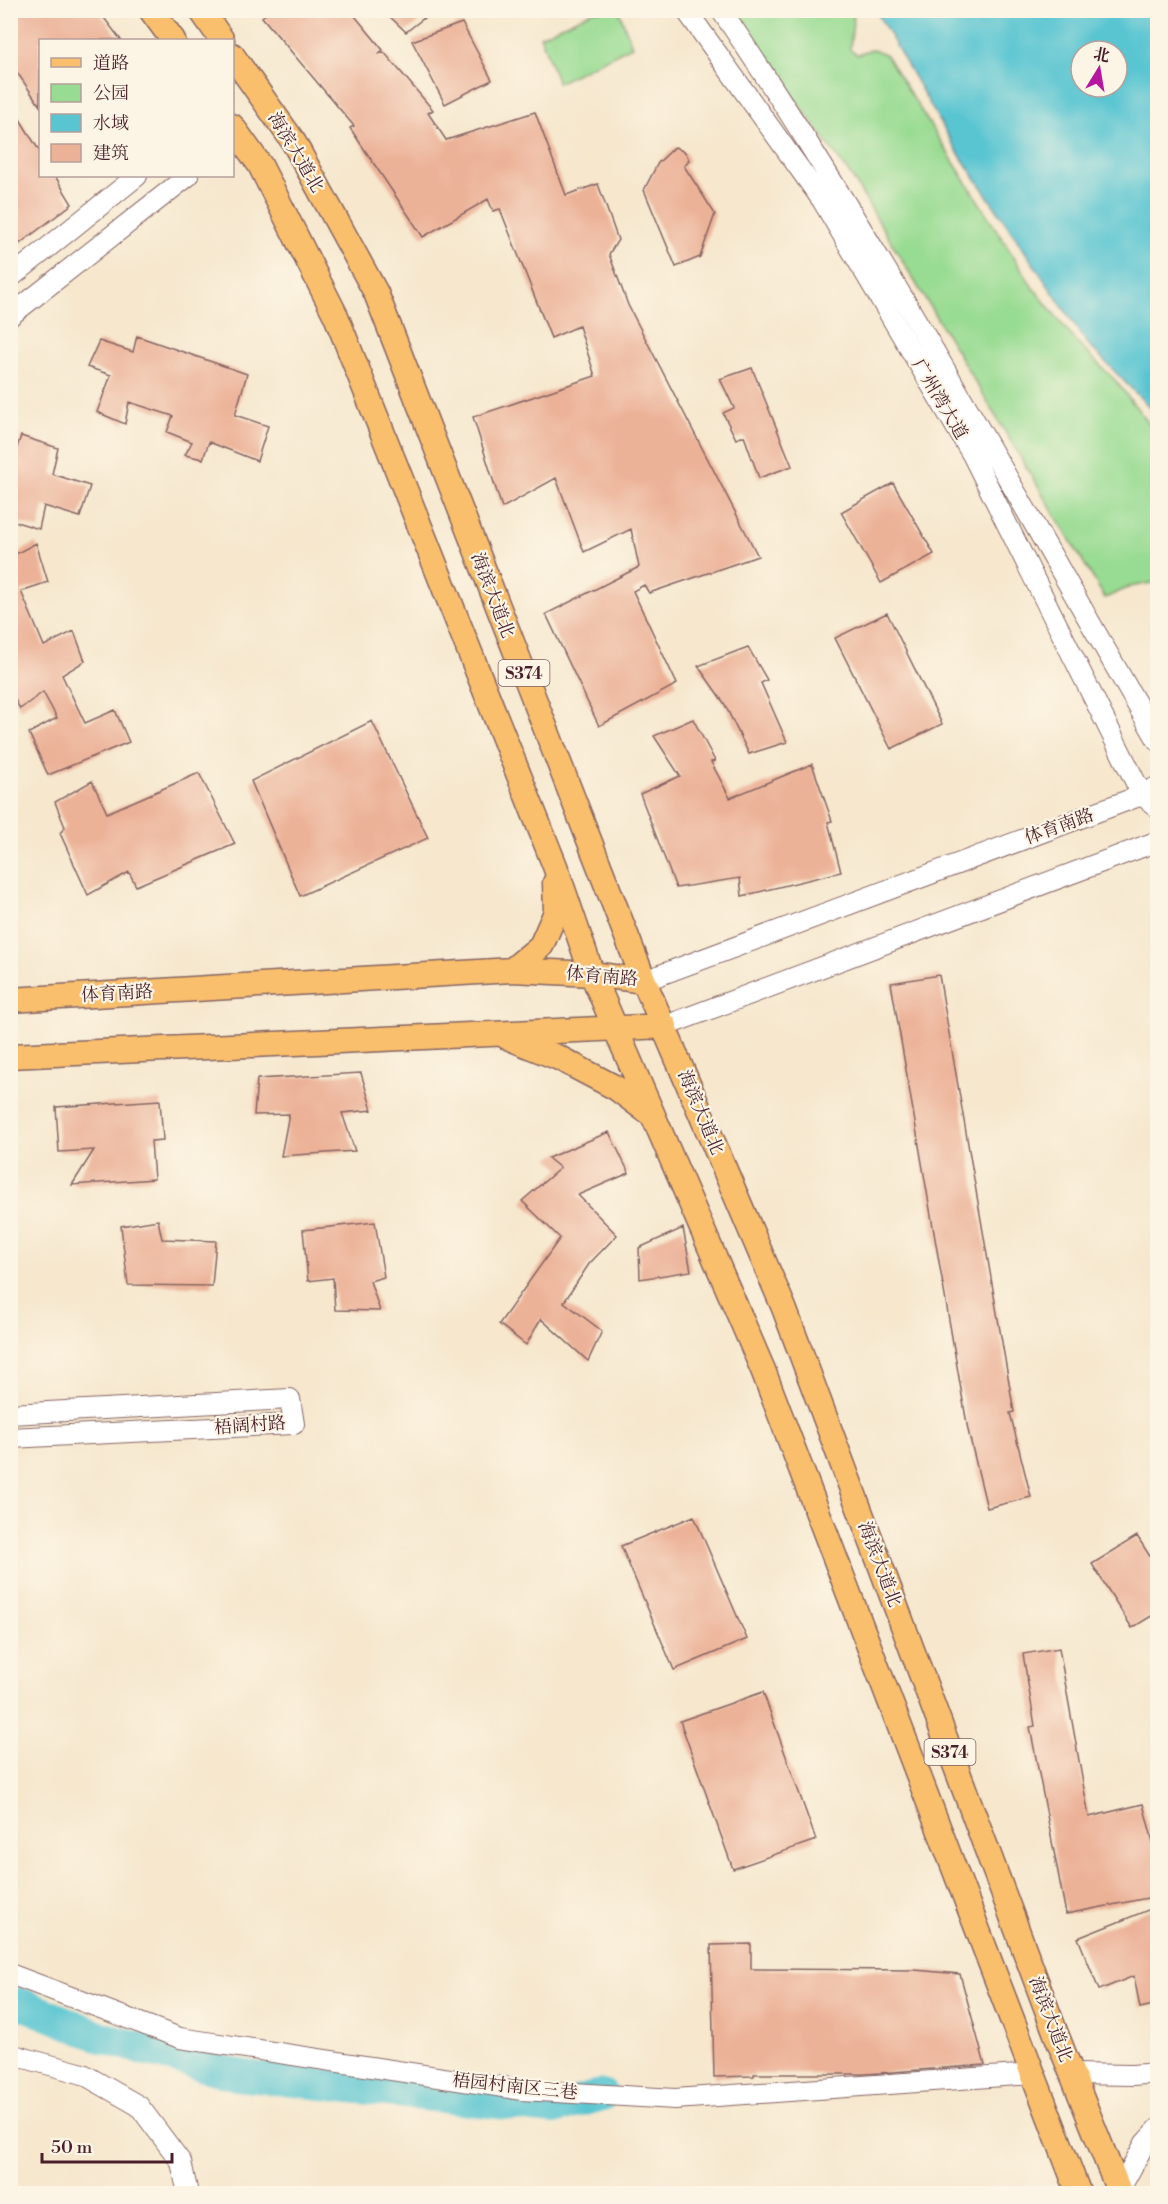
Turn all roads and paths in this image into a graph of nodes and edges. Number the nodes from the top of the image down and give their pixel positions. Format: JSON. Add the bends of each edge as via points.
{"nodes":[{"id":1,"x":151,"y":10,"type":"edge"},
{"id":2,"x":201,"y":10,"type":"edge"},
{"id":3,"x":686,"y":10,"type":"edge"},
{"id":4,"x":721,"y":10,"type":"edge"},
{"id":5,"x":172,"y":39,"type":"edge"},
{"id":6,"x":221,"y":39,"type":"edge"},
{"id":7,"x":234,"y":58,"type":"edge"},
{"id":8,"x":235,"y":134,"type":"edge"},
{"id":9,"x":136,"y":177,"type":"edge"},
{"id":10,"x":187,"y":177,"type":"edge"},
{"id":11,"x":10,"y":278,"type":"edge"},
{"id":12,"x":10,"y":315,"type":"edge"},
{"id":13,"x":1158,"y":741,"type":"edge"},
{"id":14,"x":1150,"y":790,"type":"edge"},
{"id":15,"x":1158,"y":808,"type":"edge"},
{"id":16,"x":1158,"y":841,"type":"edge"},
{"id":17,"x":555,"y":866,"type":"junction"},
{"id":18,"x":512,"y":970,"type":"junction"},
{"id":19,"x":592,"y":974,"type":"junction"},
{"id":20,"x":644,"y":981,"type":"junction"},
{"id":21,"x":10,"y":1000,"type":"edge"},
{"id":22,"x":665,"y":1026,"type":"junction"},
{"id":23,"x":617,"y":1028,"type":"junction"},
{"id":24,"x":499,"y":1034,"type":"junction"},
{"id":25,"x":10,"y":1056,"type":"edge"},
{"id":26,"x":655,"y":1117,"type":"junction"},
{"id":27,"x":10,"y":1414,"type":"edge"},
{"id":28,"x":10,"y":1438,"type":"edge"},
{"id":29,"x":10,"y":1974,"type":"edge"},
{"id":30,"x":10,"y":2055,"type":"edge"},
{"id":31,"x":1158,"y":2073,"type":"edge"},
{"id":32,"x":1033,"y":2074,"type":"junction"},
{"id":33,"x":1072,"y":2074,"type":"junction"},
{"id":34,"x":1158,"y":2128,"type":"edge"},
{"id":35,"x":1120,"y":2192,"type":"edge"},
{"id":36,"x":188,"y":2193,"type":"edge"},
{"id":37,"x":1079,"y":2193,"type":"edge"}],
"edges":[{"from":1,"to":5,"type":"main road"},
{"from":2,"to":6,"type":"main road"},
{"from":3,"to":14,"type":"street","name":"广州湾大道","via":[[822,200],[973,456]]},
{"from":4,"to":13,"type":"street","name":"广州湾大道","via":[[864,231]]},
{"from":7,"to":20,"type":"main road","name":"海滨大道北","number":"S374","via":[[293,141],[376,293]]},
{"from":8,"to":17,"type":"main road","name":"海滨大道北","number":"S374","via":[[260,165],[336,316]]},
{"from":9,"to":11,"type":"street"},
{"from":10,"to":12,"type":"street"},
{"from":14,"to":15,"type":"street","name":"广州湾大道"},
{"from":14,"to":20,"type":"street","name":"体育南路"},
{"from":16,"to":22,"type":"street"},
{"from":17,"to":18,"type":"main road","via":[[556,912],[541,946]]},
{"from":17,"to":19,"type":"main road","name":"海滨大道北","number":"S374"},
{"from":18,"to":19,"type":"main road","name":"体育南路"},
{"from":18,"to":21,"type":"main road","name":"体育南路"},
{"from":19,"to":20,"type":"main road","name":"体育南路"},
{"from":19,"to":23,"type":"main road","name":"海滨大道北","number":"S374"},
{"from":20,"to":22,"type":"main road","name":"海滨大道北","number":"S374"},
{"from":22,"to":23,"type":"main road"},
{"from":22,"to":33,"type":"main road","name":"海滨大道北","number":"S374","via":[[784,1308]]},
{"from":23,"to":24,"type":"main road"},
{"from":23,"to":26,"type":"main road","name":"海滨大道北","number":"S374"},
{"from":24,"to":25,"type":"main road"},
{"from":24,"to":26,"type":"main road","via":[[560,1058],[619,1090]]},
{"from":26,"to":32,"type":"main road","name":"海滨大道北","number":"S374","via":[[763,1370]]},
{"from":27,"to":28,"type":"street","name":"梧阔村路","via":[[290,1399],[294,1425]]},
{"from":29,"to":32,"type":"street","name":"梧园村南区三巷","via":[[180,2038],[522,2090],[675,2099]]},
{"from":30,"to":36,"type":"street","via":[[83,2074],[139,2106],[181,2162]]},
{"from":31,"to":33,"type":"street"},
{"from":32,"to":37,"type":"main road","name":"海滨大道北","number":"S374"},
{"from":33,"to":35,"type":"main road","name":"海滨大道北","number":"S374"},
{"from":34,"to":35,"type":"street","via":[[1144,2143]]}]}
